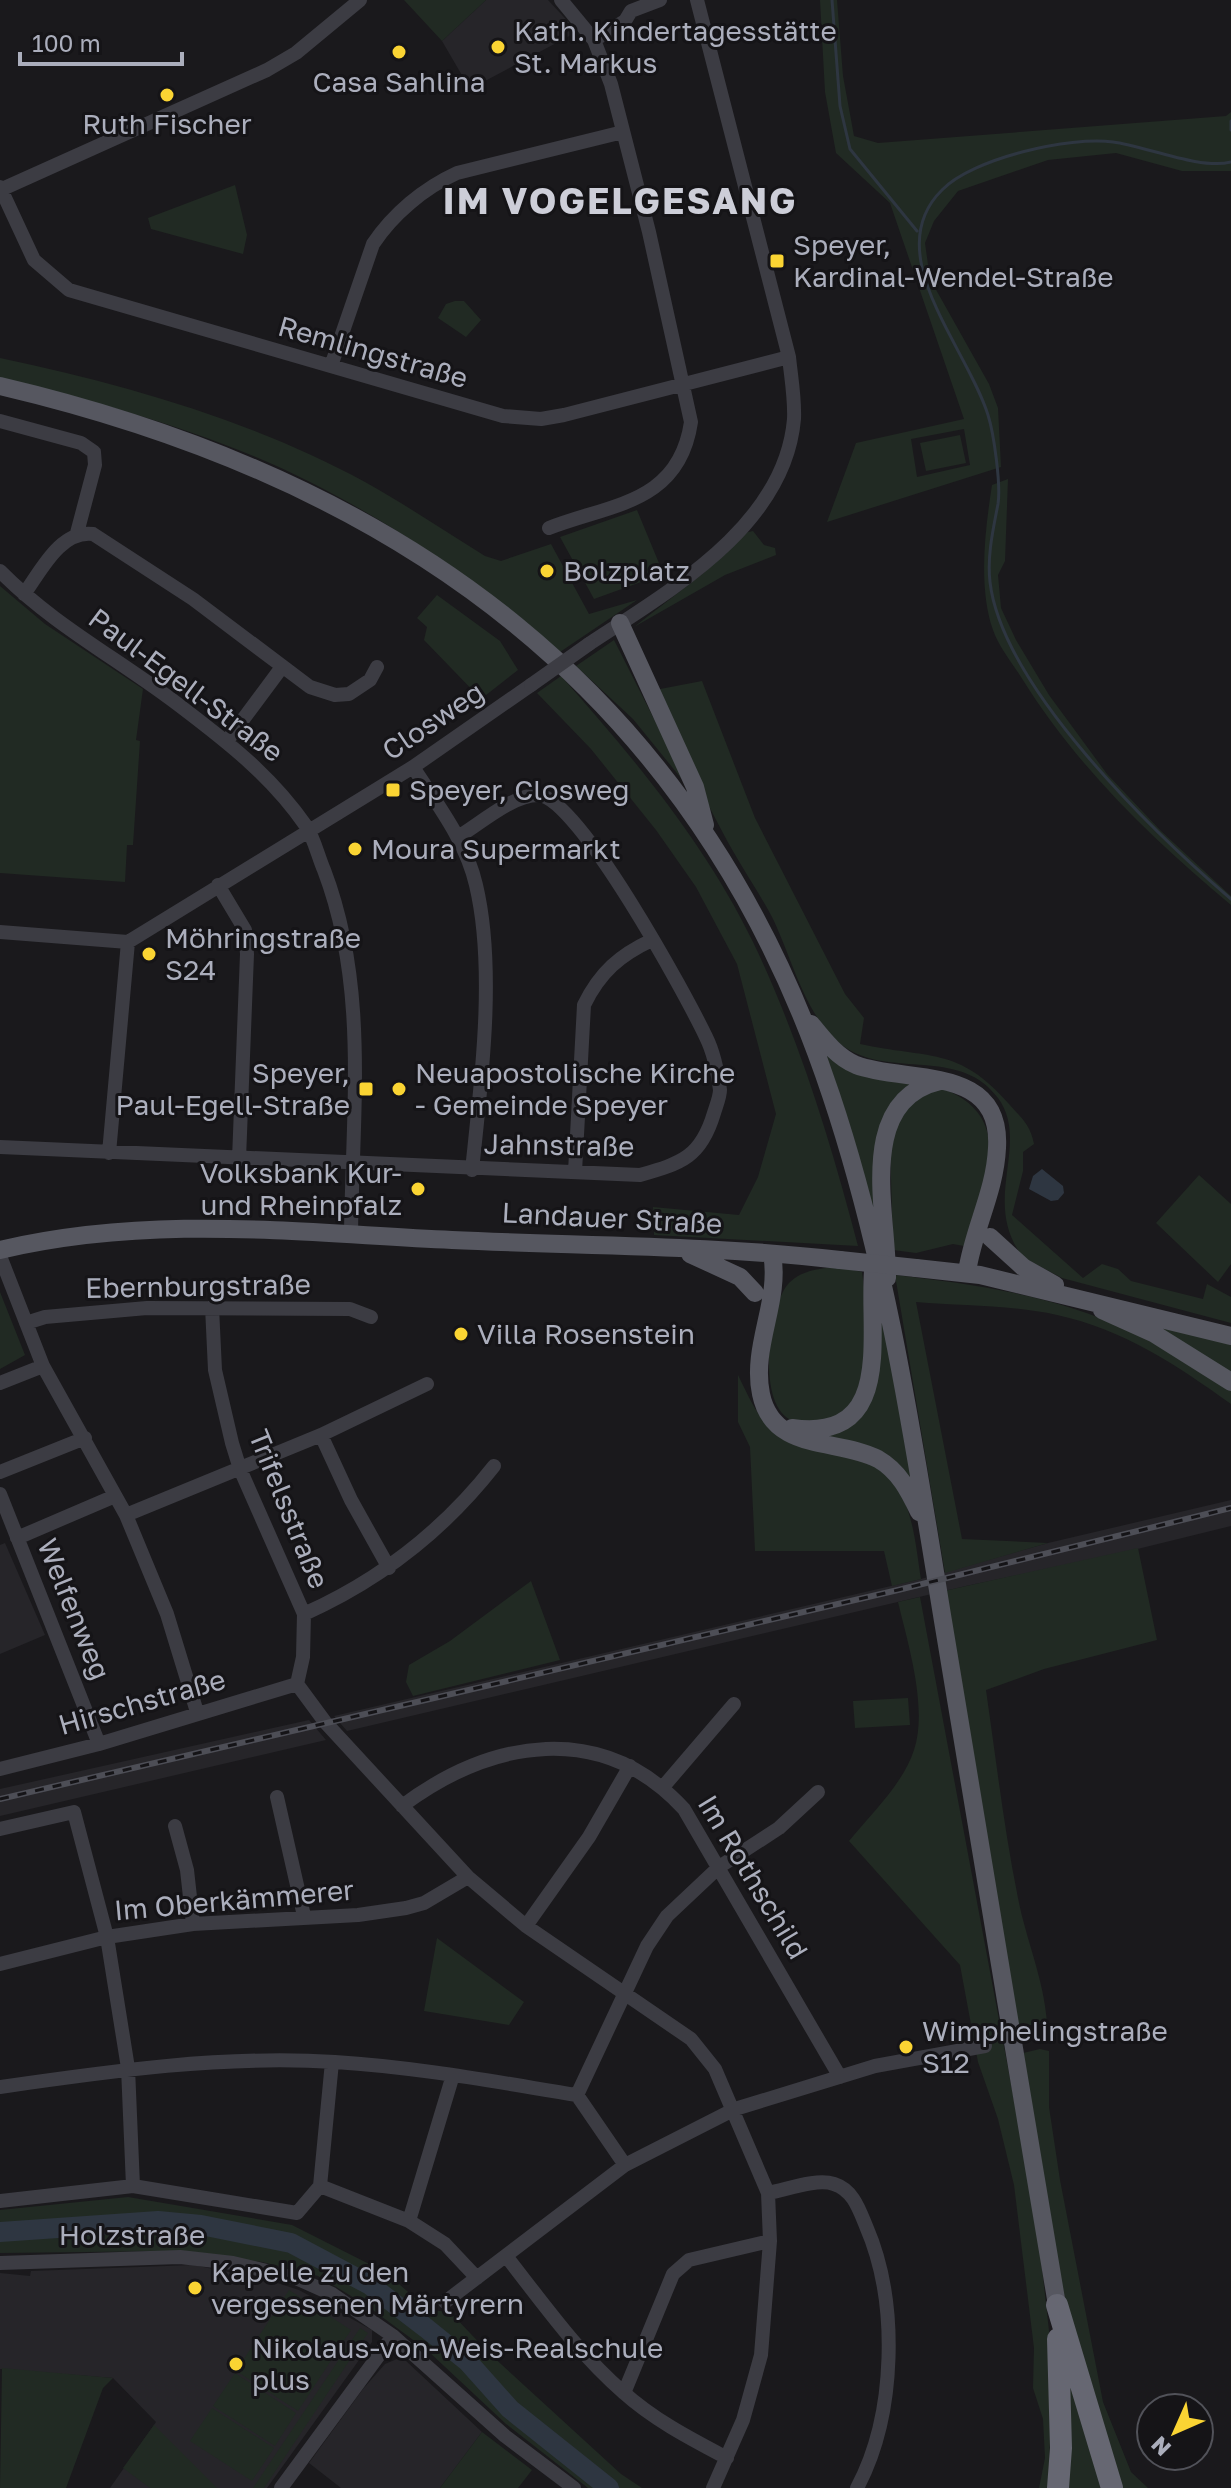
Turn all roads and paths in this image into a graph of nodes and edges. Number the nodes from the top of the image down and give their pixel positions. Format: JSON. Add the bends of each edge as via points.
{"nodes":[{"id":1,"x":360,"y":0,"type":"edge"},
{"id":2,"x":561,"y":0,"type":"edge"},
{"id":3,"x":660,"y":0,"type":"edge"},
{"id":4,"x":697,"y":0,"type":"edge"},
{"id":5,"x":594,"y":40,"type":"junction"},
{"id":6,"x":623,"y":132,"type":"junction"},
{"id":7,"x":0,"y":189,"type":"edge"},
{"id":8,"x":789,"y":357,"type":"junction"},
{"id":9,"x":331,"y":366,"type":"junction"},
{"id":10,"x":684,"y":385,"type":"junction"},
{"id":11,"x":0,"y":386,"type":"edge"},
{"id":12,"x":0,"y":421,"type":"edge"},
{"id":13,"x":549,"y":528,"type":"dead end"},
{"id":14,"x":77,"y":533,"type":"junction"},
{"id":15,"x":0,"y":571,"type":"edge"},
{"id":16,"x":24,"y":594,"type":"junction"},
{"id":17,"x":620,"y":623,"type":"junction"},
{"id":18,"x":282,"y":667,"type":"junction"},
{"id":19,"x":377,"y":667,"type":"dead end"},
{"id":20,"x":227,"y":741,"type":"junction"},
{"id":21,"x":413,"y":767,"type":"junction"},
{"id":22,"x":308,"y":829,"type":"junction"},
{"id":23,"x":458,"y":837,"type":"junction"},
{"id":24,"x":709,"y":839,"type":"junction"},
{"id":25,"x":218,"y":885,"type":"junction"},
{"id":26,"x":0,"y":932,"type":"edge"},
{"id":27,"x":652,"y":940,"type":"junction"},
{"id":28,"x":128,"y":942,"type":"junction"},
{"id":29,"x":799,"y":1010,"type":"junction"},
{"id":30,"x":942,"y":1080,"type":"junction"},
{"id":31,"x":0,"y":1147,"type":"edge"},
{"id":32,"x":109,"y":1153,"type":"junction"},
{"id":33,"x":239,"y":1159,"type":"junction"},
{"id":34,"x":351,"y":1165,"type":"junction"},
{"id":35,"x":472,"y":1170,"type":"junction"},
{"id":36,"x":575,"y":1172,"type":"junction"},
{"id":37,"x":990,"y":1193,"type":"junction"},
{"id":38,"x":351,"y":1236,"type":"junction"},
{"id":39,"x":990,"y":1237,"type":"junction"},
{"id":40,"x":676,"y":1249,"type":"junction"},
{"id":41,"x":874,"y":1252,"type":"junction"},
{"id":42,"x":0,"y":1253,"type":"edge"},
{"id":43,"x":768,"y":1254,"type":"junction"},
{"id":44,"x":817,"y":1257,"type":"junction"},
{"id":45,"x":974,"y":1274,"type":"junction"},
{"id":46,"x":775,"y":1285,"type":"junction"},
{"id":47,"x":755,"y":1293,"type":"junction"},
{"id":48,"x":1072,"y":1295,"type":"junction"},
{"id":49,"x":887,"y":1306,"type":"junction"},
{"id":50,"x":212,"y":1307,"type":"junction"},
{"id":51,"x":371,"y":1317,"type":"dead end"},
{"id":52,"x":26,"y":1323,"type":"junction"},
{"id":53,"x":763,"y":1327,"type":"junction"},
{"id":54,"x":1226,"y":1332,"type":"edge"},
{"id":55,"x":43,"y":1366,"type":"junction"},
{"id":56,"x":1231,"y":1382,"type":"edge"},
{"id":57,"x":0,"y":1383,"type":"edge"},
{"id":58,"x":427,"y":1384,"type":"dead end"},
{"id":59,"x":783,"y":1427,"type":"junction"},
{"id":60,"x":321,"y":1435,"type":"junction"},
{"id":61,"x":85,"y":1438,"type":"junction"},
{"id":62,"x":494,"y":1466,"type":"dead end"},
{"id":63,"x":240,"y":1469,"type":"junction"},
{"id":64,"x":0,"y":1472,"type":"edge"},
{"id":65,"x":0,"y":1494,"type":"edge"},
{"id":66,"x":115,"y":1496,"type":"junction"},
{"id":67,"x":126,"y":1515,"type":"junction"},
{"id":68,"x":929,"y":1530,"type":"junction"},
{"id":69,"x":17,"y":1538,"type":"junction"},
{"id":70,"x":389,"y":1568,"type":"junction"},
{"id":71,"x":304,"y":1614,"type":"junction"},
{"id":72,"x":297,"y":1684,"type":"junction"},
{"id":73,"x":734,"y":1704,"type":"dead end"},
{"id":74,"x":197,"y":1712,"type":"junction"},
{"id":75,"x":99,"y":1744,"type":"junction"},
{"id":76,"x":630,"y":1766,"type":"junction"},
{"id":77,"x":0,"y":1769,"type":"edge"},
{"id":78,"x":663,"y":1787,"type":"junction"},
{"id":79,"x":818,"y":1792,"type":"dead end"},
{"id":80,"x":277,"y":1797,"type":"dead end"},
{"id":81,"x":402,"y":1806,"type":"junction"},
{"id":82,"x":175,"y":1826,"type":"dead end"},
{"id":83,"x":0,"y":1829,"type":"edge"},
{"id":84,"x":719,"y":1867,"type":"junction"},
{"id":85,"x":468,"y":1877,"type":"junction"},
{"id":86,"x":304,"y":1916,"type":"junction"},
{"id":87,"x":193,"y":1924,"type":"junction"},
{"id":88,"x":526,"y":1926,"type":"junction"},
{"id":89,"x":107,"y":1937,"type":"junction"},
{"id":90,"x":0,"y":1964,"type":"edge"},
{"id":91,"x":623,"y":1995,"type":"junction"},
{"id":92,"x":985,"y":2046,"type":"dead end"},
{"id":93,"x":332,"y":2062,"type":"junction"},
{"id":94,"x":128,"y":2068,"type":"junction"},
{"id":95,"x":453,"y":2075,"type":"junction"},
{"id":96,"x":840,"y":2077,"type":"junction"},
{"id":97,"x":0,"y":2087,"type":"edge"},
{"id":98,"x":577,"y":2095,"type":"junction"},
{"id":99,"x":735,"y":2109,"type":"junction"},
{"id":100,"x":625,"y":2165,"type":"junction"},
{"id":101,"x":133,"y":2186,"type":"junction"},
{"id":102,"x":320,"y":2186,"type":"junction"},
{"id":103,"x":768,"y":2193,"type":"junction"},
{"id":104,"x":0,"y":2201,"type":"edge"},
{"id":105,"x":409,"y":2221,"type":"junction"},
{"id":106,"x":770,"y":2241,"type":"junction"},
{"id":107,"x":506,"y":2256,"type":"junction"},
{"id":108,"x":0,"y":2263,"type":"edge"},
{"id":109,"x":477,"y":2278,"type":"junction"},
{"id":110,"x":445,"y":2302,"type":"dead end"},
{"id":111,"x":1057,"y":2305,"type":"junction"},
{"id":112,"x":393,"y":2336,"type":"junction"},
{"id":113,"x":624,"y":2393,"type":"junction"},
{"id":114,"x":727,"y":2458,"type":"junction"},
{"id":115,"x":281,"y":2488,"type":"edge"},
{"id":116,"x":574,"y":2488,"type":"edge"},
{"id":117,"x":713,"y":2488,"type":"edge"},
{"id":118,"x":857,"y":2488,"type":"edge"},
{"id":119,"x":1058,"y":2488,"type":"edge"},
{"id":120,"x":1112,"y":2488,"type":"edge"}],
"edges":[{"from":1,"to":7,"type":"street","via":[[267,70]]},
{"from":2,"to":5,"type":"street"},
{"from":3,"to":5,"type":"street","via":[[631,11],[625,21]]},
{"from":4,"to":8,"type":"street","name":"Closweg"},
{"from":5,"to":6,"type":"street"},
{"from":6,"to":9,"type":"street","via":[[433,183],[383,228],[373,244]]},
{"from":6,"to":10,"type":"street"},
{"from":7,"to":9,"type":"street","name":"Remlingstraße","via":[[34,260],[69,290]]},
{"from":8,"to":10,"type":"street","name":"Remlingstraße"},
{"from":8,"to":17,"type":"street","name":"Closweg","via":[[794,396],[789,442],[765,501],[705,560]]},
{"from":9,"to":10,"type":"street","name":"Remlingstraße","via":[[503,416],[541,419]]},
{"from":10,"to":13,"type":"street","via":[[691,422],[688,443],[674,468],[651,492],[627,504]]},
{"from":11,"to":24,"type":"main road","via":[[213,449],[340,506],[411,548],[505,614],[574,676],[628,731]]},
{"from":12,"to":14,"type":"street","via":[[81,443],[94,452]]},
{"from":14,"to":16,"type":"street","via":[[61,545]]},
{"from":14,"to":18,"type":"street","via":[[108,541]]},
{"from":15,"to":16,"type":"street","name":"Paul-Egell-Straße"},
{"from":16,"to":20,"type":"street","name":"Paul-Egell-Straße"},
{"from":17,"to":21,"type":"street","name":"Closweg","bridge":true},
{"from":17,"to":24,"type":"main road","via":[[695,787]]},
{"from":18,"to":19,"type":"street","via":[[310,687],[341,695],[364,686]]},
{"from":18,"to":20,"type":"street"},
{"from":20,"to":22,"type":"street","name":"Paul-Egell-Straße","via":[[268,778]]},
{"from":21,"to":22,"type":"street","name":"Closweg"},
{"from":21,"to":23,"type":"street"},
{"from":22,"to":25,"type":"street","name":"Closweg"},
{"from":22,"to":34,"type":"street","name":"Paul-Egell-Straße","via":[[350,960],[357,1021]]},
{"from":23,"to":27,"type":"street","name":"Jahnstraße","via":[[521,799],[539,795],[553,800],[632,899]]},
{"from":23,"to":35,"type":"street","via":[[476,884],[486,954]]},
{"from":24,"to":29,"type":"main road","via":[[757,920]]},
{"from":25,"to":28,"type":"street","name":"Closweg"},
{"from":25,"to":33,"type":"street","via":[[245,930],[247,954]]},
{"from":26,"to":28,"type":"street"},
{"from":27,"to":36,"type":"street","via":[[623,954],[596,981],[584,1005]]},
{"from":27,"to":36,"type":"street","name":"Jahnstraße","via":[[708,1039],[720,1092],[708,1133],[679,1164],[640,1175]]},
{"from":28,"to":32,"type":"street"},
{"from":29,"to":30,"type":"main road","via":[[836,1053],[853,1064]]},
{"from":29,"to":41,"type":"main road","via":[[841,1127]]},
{"from":30,"to":37,"type":"main road","via":[[974,1094],[994,1120],[998,1146]]},
{"from":30,"to":49,"type":"main road","via":[[913,1089],[904,1098],[885,1138]]},
{"from":31,"to":32,"type":"street","name":"Jahnstraße"},
{"from":32,"to":33,"type":"street","name":"Jahnstraße"},
{"from":33,"to":34,"type":"street","name":"Jahnstraße"},
{"from":34,"to":35,"type":"street","name":"Jahnstraße"},
{"from":34,"to":38,"type":"street","name":"Paul-Egell-Straße"},
{"from":35,"to":36,"type":"street","name":"Jahnstraße"},
{"from":37,"to":39,"type":"main road"},
{"from":37,"to":45,"type":"main road","via":[[970,1249]]},
{"from":38,"to":40,"type":"main road","name":"Landauer Straße"},
{"from":38,"to":42,"type":"main road","name":"Landauer Straße","via":[[165,1226],[76,1234]]},
{"from":39,"to":45,"type":"main road","via":[[990,1248]]},
{"from":39,"to":48,"type":"main road","via":[[1023,1267]]},
{"from":40,"to":43,"type":"main road","name":"Landauer Straße"},
{"from":40,"to":47,"type":"main road","via":[[740,1277]]},
{"from":41,"to":49,"type":"main road"},
{"from":41,"to":59,"type":"main road","via":[[873,1355],[866,1394],[854,1414],[836,1427]]},
{"from":42,"to":52,"type":"street"},
{"from":43,"to":44,"type":"main road","name":"Landauer Straße"},
{"from":43,"to":46,"type":"main road"},
{"from":43,"to":47,"type":"main road"},
{"from":44,"to":45,"type":"main road","name":"Landauer Straße","bridge":true},
{"from":44,"to":46,"type":"main road"},
{"from":45,"to":48,"type":"main road","name":"Landauer Straße"},
{"from":46,"to":53,"type":"main road"},
{"from":47,"to":53,"type":"main road"},
{"from":48,"to":54,"type":"main road","name":"Landauer Straße"},
{"from":48,"to":56,"type":"main road","via":[[1153,1333]]},
{"from":49,"to":68,"type":"main road"},
{"from":50,"to":51,"type":"street","name":"Ebernburgstraße","via":[[350,1309]]},
{"from":50,"to":52,"type":"street","name":"Ebernburgstraße","via":[[133,1309]]},
{"from":50,"to":63,"type":"street","name":"Trifelsstraße","via":[[215,1370]]},
{"from":52,"to":55,"type":"street"},
{"from":53,"to":59,"type":"main road","via":[[761,1395],[767,1411]]},
{"from":55,"to":57,"type":"street"},
{"from":55,"to":61,"type":"street"},
{"from":58,"to":60,"type":"street"},
{"from":59,"to":68,"type":"main road","via":[[800,1440],[863,1453],[886,1464],[902,1480]]},
{"from":60,"to":63,"type":"street"},
{"from":60,"to":70,"type":"street"},
{"from":61,"to":64,"type":"street"},
{"from":61,"to":66,"type":"street"},
{"from":62,"to":70,"type":"street","via":[[441,1524]]},
{"from":63,"to":67,"type":"street"},
{"from":63,"to":71,"type":"street","name":"Trifelsstraße"},
{"from":65,"to":69,"type":"street","name":"Welfenweg"},
{"from":66,"to":67,"type":"street"},
{"from":66,"to":69,"type":"street"},
{"from":67,"to":74,"type":"street","via":[[167,1614]]},
{"from":68,"to":111,"type":"main road"},
{"from":69,"to":75,"type":"street","name":"Welfenweg"},
{"from":70,"to":71,"type":"street"},
{"from":71,"to":72,"type":"street","name":"Trifelsstraße"},
{"from":72,"to":74,"type":"street","name":"Hirschstraße"},
{"from":72,"to":81,"type":"street"},
{"from":73,"to":78,"type":"street"},
{"from":74,"to":75,"type":"street","name":"Hirschstraße"},
{"from":75,"to":77,"type":"street","name":"Hirschstraße"},
{"from":76,"to":78,"type":"street","name":"Im Rothschild"},
{"from":76,"to":81,"type":"street","name":"Im Rothschild","via":[[584,1750],[546,1748],[475,1763],[433,1783]]},
{"from":76,"to":88,"type":"street","via":[[589,1837]]},
{"from":78,"to":84,"type":"street","name":"Im Rothschild","via":[[684,1809]]},
{"from":79,"to":84,"type":"street","via":[[779,1828]]},
{"from":80,"to":86,"type":"street"},
{"from":81,"to":85,"type":"street"},
{"from":82,"to":87,"type":"street"},
{"from":83,"to":89,"type":"street","via":[[74,1812]]},
{"from":84,"to":91,"type":"street","via":[[667,1916]]},
{"from":84,"to":96,"type":"street","name":"Im Rothschild"},
{"from":85,"to":86,"type":"street","name":"Im Oberkämmerer","via":[[406,1908]]},
{"from":85,"to":88,"type":"street"},
{"from":86,"to":87,"type":"street","name":"Im Oberkämmerer"},
{"from":87,"to":89,"type":"street","name":"Im Oberkämmerer"},
{"from":88,"to":91,"type":"street"},
{"from":89,"to":90,"type":"street","name":"Im Oberkämmerer"},
{"from":89,"to":94,"type":"street"},
{"from":91,"to":98,"type":"street"},
{"from":91,"to":99,"type":"street","via":[[691,2039],[715,2069]]},
{"from":92,"to":96,"type":"street"},
{"from":93,"to":94,"type":"street"},
{"from":93,"to":95,"type":"street"},
{"from":93,"to":102,"type":"street"},
{"from":94,"to":97,"type":"street"},
{"from":94,"to":101,"type":"street"},
{"from":95,"to":98,"type":"street"},
{"from":95,"to":105,"type":"street"},
{"from":96,"to":99,"type":"street"},
{"from":98,"to":100,"type":"street"},
{"from":99,"to":100,"type":"street"},
{"from":99,"to":103,"type":"street"},
{"from":100,"to":107,"type":"street"},
{"from":101,"to":102,"type":"street","via":[[297,2213]]},
{"from":101,"to":104,"type":"street"},
{"from":102,"to":105,"type":"street"},
{"from":103,"to":106,"type":"street"},
{"from":103,"to":118,"type":"street","via":[[835,2184],[850,2193],[877,2250],[890,2336],[880,2433]]},
{"from":105,"to":109,"type":"street","via":[[445,2244]]},
{"from":106,"to":113,"type":"street","via":[[689,2260],[673,2274]]},
{"from":106,"to":114,"type":"street","via":[[761,2355]]},
{"from":107,"to":109,"type":"street"},
{"from":107,"to":113,"type":"street","via":[[590,2360]]},
{"from":108,"to":112,"type":"street","name":"Holzstraße","via":[[180,2257],[257,2267],[332,2294]]},
{"from":109,"to":110,"type":"street"},
{"from":111,"to":119,"type":"highway"},
{"from":111,"to":120,"type":"highway"},
{"from":112,"to":115,"type":"street"},
{"from":112,"to":116,"type":"street","name":"Holzstraße","via":[[505,2436]]},
{"from":113,"to":114,"type":"street","via":[[655,2418]]},
{"from":114,"to":117,"type":"street"}]}
